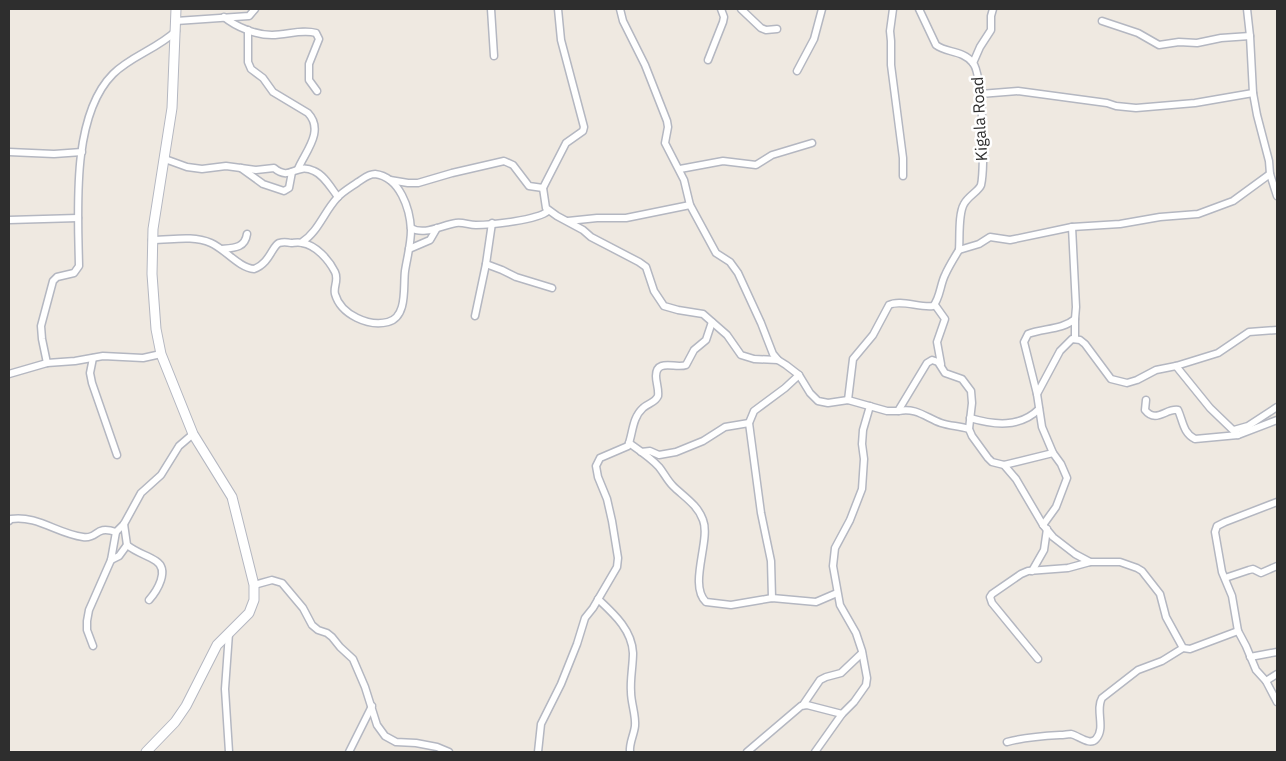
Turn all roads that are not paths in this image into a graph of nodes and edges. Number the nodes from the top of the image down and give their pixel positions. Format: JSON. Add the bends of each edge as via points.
{"nodes":[{"id":1,"x":176,"y":9,"type":"edge"},
{"id":2,"x":255,"y":9,"type":"edge"},
{"id":3,"x":491,"y":9,"type":"edge"},
{"id":4,"x":558,"y":9,"type":"edge"},
{"id":5,"x":620,"y":9,"type":"edge"},
{"id":6,"x":721,"y":9,"type":"edge"},
{"id":7,"x":741,"y":9,"type":"edge"},
{"id":8,"x":822,"y":9,"type":"edge"},
{"id":9,"x":893,"y":9,"type":"edge"},
{"id":10,"x":919,"y":9,"type":"edge"},
{"id":11,"x":993,"y":9,"type":"edge"},
{"id":12,"x":1247,"y":9,"type":"edge"},
{"id":13,"x":224,"y":18,"type":"junction"},
{"id":14,"x":1102,"y":21,"type":"dead end"},
{"id":15,"x":176,"y":26,"type":"junction"},
{"id":16,"x":777,"y":29,"type":"dead end"},
{"id":17,"x":248,"y":30,"type":"junction"},
{"id":18,"x":1250,"y":36,"type":"junction"},
{"id":19,"x":494,"y":56,"type":"dead end"},
{"id":20,"x":708,"y":60,"type":"dead end"},
{"id":21,"x":973,"y":63,"type":"junction"},
{"id":22,"x":796,"y":71,"type":"dead end"},
{"id":23,"x":318,"y":91,"type":"dead end"},
{"id":24,"x":1253,"y":93,"type":"junction"},
{"id":25,"x":980,"y":94,"type":"junction"},
{"id":26,"x":812,"y":144,"type":"dead end"},
{"id":27,"x":9,"y":152,"type":"edge"},
{"id":28,"x":82,"y":152,"type":"junction"},
{"id":29,"x":164,"y":160,"type":"junction"},
{"id":30,"x":240,"y":168,"type":"junction"},
{"id":31,"x":680,"y":169,"type":"junction"},
{"id":32,"x":295,"y":170,"type":"junction"},
{"id":33,"x":1270,"y":174,"type":"junction"},
{"id":34,"x":903,"y":176,"type":"dead end"},
{"id":35,"x":389,"y":180,"type":"junction"},
{"id":36,"x":412,"y":183,"type":"junction"},
{"id":37,"x":543,"y":188,"type":"junction"},
{"id":38,"x":1277,"y":196,"type":"edge"},
{"id":39,"x":338,"y":197,"type":"junction"},
{"id":40,"x":404,"y":198,"type":"junction"},
{"id":41,"x":690,"y":206,"type":"junction"},
{"id":42,"x":548,"y":211,"type":"junction"},
{"id":43,"x":78,"y":218,"type":"junction"},
{"id":44,"x":9,"y":220,"type":"edge"},
{"id":45,"x":567,"y":221,"type":"junction"},
{"id":46,"x":492,"y":223,"type":"junction"},
{"id":47,"x":1072,"y":227,"type":"junction"},
{"id":48,"x":411,"y":228,"type":"junction"},
{"id":49,"x":437,"y":228,"type":"junction"},
{"id":50,"x":247,"y":234,"type":"dead end"},
{"id":51,"x":152,"y":240,"type":"junction"},
{"id":52,"x":302,"y":242,"type":"junction"},
{"id":53,"x":222,"y":249,"type":"junction"},
{"id":54,"x":409,"y":249,"type":"junction"},
{"id":55,"x":960,"y":250,"type":"junction"},
{"id":56,"x":486,"y":264,"type":"junction"},
{"id":57,"x":552,"y":288,"type":"dead end"},
{"id":58,"x":935,"y":305,"type":"junction"},
{"id":59,"x":475,"y":316,"type":"dead end"},
{"id":60,"x":1075,"y":319,"type":"junction"},
{"id":61,"x":712,"y":322,"type":"junction"},
{"id":62,"x":1277,"y":330,"type":"edge"},
{"id":63,"x":1075,"y":339,"type":"junction"},
{"id":64,"x":161,"y":354,"type":"junction"},
{"id":65,"x":93,"y":358,"type":"junction"},
{"id":66,"x":778,"y":360,"type":"junction"},
{"id":67,"x":47,"y":363,"type":"junction"},
{"id":68,"x":940,"y":364,"type":"junction"},
{"id":69,"x":1176,"y":366,"type":"junction"},
{"id":70,"x":9,"y":374,"type":"edge"},
{"id":71,"x":799,"y":375,"type":"junction"},
{"id":72,"x":1036,"y":394,"type":"junction"},
{"id":73,"x":848,"y":400,"type":"junction"},
{"id":74,"x":1146,"y":400,"type":"dead end"},
{"id":75,"x":870,"y":406,"type":"junction"},
{"id":76,"x":1277,"y":407,"type":"edge"},
{"id":77,"x":1039,"y":409,"type":"junction"},
{"id":78,"x":899,"y":411,"type":"junction"},
{"id":79,"x":970,"y":418,"type":"junction"},
{"id":80,"x":1277,"y":420,"type":"edge"},
{"id":81,"x":749,"y":423,"type":"junction"},
{"id":82,"x":968,"y":429,"type":"junction"},
{"id":83,"x":1236,"y":432,"type":"junction"},
{"id":84,"x":193,"y":434,"type":"junction"},
{"id":85,"x":630,"y":443,"type":"junction"},
{"id":86,"x":642,"y":452,"type":"junction"},
{"id":87,"x":1052,"y":453,"type":"junction"},
{"id":88,"x":117,"y":455,"type":"dead end"},
{"id":89,"x":1004,"y":465,"type":"junction"},
{"id":90,"x":1277,"y":502,"type":"edge"},
{"id":91,"x":9,"y":521,"type":"edge"},
{"id":92,"x":124,"y":524,"type":"junction"},
{"id":93,"x":1045,"y":527,"type":"junction"},
{"id":94,"x":116,"y":532,"type":"junction"},
{"id":95,"x":128,"y":545,"type":"junction"},
{"id":96,"x":111,"y":560,"type":"junction"},
{"id":97,"x":1090,"y":562,"type":"junction"},
{"id":98,"x":1277,"y":566,"type":"edge"},
{"id":99,"x":1032,"y":571,"type":"junction"},
{"id":100,"x":1225,"y":578,"type":"junction"},
{"id":101,"x":254,"y":585,"type":"junction"},
{"id":102,"x":837,"y":593,"type":"junction"},
{"id":103,"x":772,"y":598,"type":"junction"},
{"id":104,"x":598,"y":599,"type":"junction"},
{"id":105,"x":149,"y":600,"type":"dead end"},
{"id":106,"x":1238,"y":631,"type":"junction"},
{"id":107,"x":229,"y":633,"type":"junction"},
{"id":108,"x":93,"y":646,"type":"dead end"},
{"id":109,"x":1183,"y":648,"type":"junction"},
{"id":110,"x":1277,"y":652,"type":"edge"},
{"id":111,"x":862,"y":653,"type":"junction"},
{"id":112,"x":1250,"y":657,"type":"junction"},
{"id":113,"x":1038,"y":659,"type":"dead end"},
{"id":114,"x":1277,"y":674,"type":"edge"},
{"id":115,"x":1266,"y":681,"type":"junction"},
{"id":116,"x":1277,"y":702,"type":"edge"},
{"id":117,"x":803,"y":705,"type":"junction"},
{"id":118,"x":372,"y":706,"type":"junction"},
{"id":119,"x":842,"y":714,"type":"junction"},
{"id":120,"x":1007,"y":742,"type":"dead end"},
{"id":121,"x":146,"y":752,"type":"edge"},
{"id":122,"x":229,"y":752,"type":"edge"},
{"id":123,"x":349,"y":752,"type":"edge"},
{"id":124,"x":449,"y":752,"type":"edge"},
{"id":125,"x":538,"y":752,"type":"edge"},
{"id":126,"x":630,"y":752,"type":"edge"},
{"id":127,"x":747,"y":752,"type":"edge"},
{"id":128,"x":815,"y":752,"type":"edge"}],
"edges":[{"from":1,"to":15,"type":"street"},
{"from":2,"to":13,"type":"street","via":[[249,16]]},
{"from":3,"to":19,"type":"street"},
{"from":4,"to":37,"type":"street","via":[[570,81],[584,127],[560,151]]},
{"from":5,"to":31,"type":"street","via":[[667,121],[665,143]]},
{"from":6,"to":20,"type":"street","via":[[723,22]]},
{"from":7,"to":16,"type":"street","via":[[761,28]]},
{"from":8,"to":22,"type":"street","via":[[814,39]]},
{"from":9,"to":34,"type":"street","via":[[890,31],[892,65]]},
{"from":10,"to":21,"type":"street","name":"Kigala Road","via":[[936,45]]},
{"from":11,"to":21,"type":"street","via":[[991,30]]},
{"from":12,"to":18,"type":"street"},
{"from":13,"to":15,"type":"street"},
{"from":13,"to":17,"type":"street"},
{"from":14,"to":18,"type":"street","via":[[1138,33],[1159,45]]},
{"from":15,"to":28,"type":"street","via":[[166,41],[124,65],[103,86],[89,119]]},
{"from":15,"to":29,"type":"street","via":[[172,108]]},
{"from":17,"to":23,"type":"street","via":[[272,35],[316,33],[319,39],[309,64],[308,80]]},
{"from":17,"to":32,"type":"street","via":[[251,69],[273,92],[308,114],[315,125],[311,146]]},
{"from":18,"to":24,"type":"street"},
{"from":21,"to":25,"type":"street","name":"Kigala Road"},
{"from":24,"to":25,"type":"street","via":[[1195,103],[1136,108],[1018,91]]},
{"from":24,"to":33,"type":"street"},
{"from":25,"to":55,"type":"street","name":"Kigala Road","via":[[981,182],[978,191],[968,197],[962,209]]},
{"from":26,"to":31,"type":"street","via":[[772,155],[756,165],[723,161]]},
{"from":27,"to":28,"type":"street"},
{"from":28,"to":43,"type":"street"},
{"from":29,"to":30,"type":"street","via":[[187,168]]},
{"from":29,"to":51,"type":"street"},
{"from":30,"to":32,"type":"street","via":[[274,168],[282,174]]},
{"from":30,"to":32,"type":"street","via":[[263,184],[284,191],[289,188]]},
{"from":31,"to":41,"type":"street"},
{"from":32,"to":39,"type":"street","via":[[301,168],[317,173]]},
{"from":33,"to":38,"type":"street"},
{"from":33,"to":47,"type":"street","via":[[1233,201],[1198,214]]},
{"from":35,"to":36,"type":"street"},
{"from":35,"to":39,"type":"street","via":[[375,174],[367,176]]},
{"from":35,"to":40,"type":"street"},
{"from":36,"to":37,"type":"street","via":[[504,161],[513,165],[530,186]]},
{"from":36,"to":40,"type":"street"},
{"from":37,"to":42,"type":"street"},
{"from":39,"to":52,"type":"street"},
{"from":40,"to":48,"type":"street"},
{"from":41,"to":45,"type":"street","via":[[626,218]]},
{"from":41,"to":66,"type":"street","via":[[716,253],[730,262],[738,273]]},
{"from":42,"to":45,"type":"street"},
{"from":42,"to":46,"type":"street","via":[[534,218]]},
{"from":43,"to":44,"type":"street"},
{"from":43,"to":67,"type":"street","via":[[79,266],[74,273],[54,279],[42,326]]},
{"from":45,"to":61,"type":"street","via":[[646,267],[654,292],[664,306],[703,314]]},
{"from":46,"to":49,"type":"street","via":[[475,225],[459,222]]},
{"from":46,"to":56,"type":"street"},
{"from":47,"to":55,"type":"street","via":[[1010,240],[990,236],[979,244]]},
{"from":47,"to":60,"type":"street"},
{"from":48,"to":49,"type":"street","via":[[420,231]]},
{"from":48,"to":54,"type":"street"},
{"from":49,"to":54,"type":"street","via":[[430,240]]},
{"from":50,"to":53,"type":"street","via":[[240,246]]},
{"from":51,"to":53,"type":"street","via":[[195,238]]},
{"from":51,"to":64,"type":"street","via":[[153,298]]},
{"from":52,"to":53,"type":"street","via":[[279,243],[268,259],[254,269],[244,266]]},
{"from":52,"to":54,"type":"street","via":[[328,261],[337,277],[336,297],[346,310],[362,320],[378,323],[392,320],[401,308]]},
{"from":55,"to":58,"type":"street","via":[[945,274]]},
{"from":56,"to":57,"type":"street"},
{"from":56,"to":59,"type":"street"},
{"from":58,"to":68,"type":"street","via":[[944,319],[937,342]]},
{"from":58,"to":73,"type":"street","via":[[889,304],[873,335],[853,359]]},
{"from":60,"to":63,"type":"street"},
{"from":60,"to":72,"type":"street","via":[[1068,325],[1028,334],[1024,340]]},
{"from":61,"to":66,"type":"street","via":[[727,335],[741,355]]},
{"from":61,"to":85,"type":"street","via":[[706,340],[694,350],[686,364],[678,367],[666,364],[658,369],[655,374],[658,396],[638,414]]},
{"from":62,"to":69,"type":"street","via":[[1249,332],[1218,353]]},
{"from":63,"to":69,"type":"street","via":[[1085,344],[1106,374],[1118,382],[1133,382],[1150,372]]},
{"from":63,"to":72,"type":"street","via":[[1060,351]]},
{"from":64,"to":65,"type":"street","via":[[143,358]]},
{"from":64,"to":84,"type":"street"},
{"from":65,"to":67,"type":"street"},
{"from":65,"to":88,"type":"street","via":[[92,383]]},
{"from":66,"to":71,"type":"street"},
{"from":67,"to":70,"type":"street"},
{"from":68,"to":78,"type":"street","via":[[936,361],[928,363]]},
{"from":68,"to":79,"type":"street","via":[[945,373],[958,377],[969,387],[972,396]]},
{"from":69,"to":83,"type":"street","via":[[1210,408]]},
{"from":71,"to":73,"type":"street","via":[[818,402]]},
{"from":71,"to":81,"type":"street","via":[[754,411]]},
{"from":72,"to":77,"type":"street"},
{"from":73,"to":75,"type":"street"},
{"from":74,"to":83,"type":"street","via":[[1145,410],[1150,415],[1178,410],[1185,430],[1195,439]]},
{"from":75,"to":78,"type":"street"},
{"from":75,"to":102,"type":"street","via":[[863,430],[862,489],[835,548],[833,566]]},
{"from":76,"to":83,"type":"street"},
{"from":77,"to":79,"type":"street","via":[[1027,418],[1010,423],[987,423]]},
{"from":77,"to":87,"type":"street","via":[[1040,423]]},
{"from":78,"to":82,"type":"street","via":[[915,412],[941,423]]},
{"from":79,"to":82,"type":"street"},
{"from":80,"to":83,"type":"street"},
{"from":81,"to":86,"type":"street","via":[[725,427],[676,452],[660,455]]},
{"from":81,"to":103,"type":"street","via":[[770,561]]},
{"from":82,"to":89,"type":"street","via":[[992,462]]},
{"from":84,"to":92,"type":"street","via":[[179,446],[161,475],[141,493]]},
{"from":84,"to":101,"type":"street","via":[[232,497]]},
{"from":85,"to":86,"type":"street"},
{"from":85,"to":104,"type":"street","via":[[626,448],[600,458],[596,466],[607,499],[618,558],[615,572]]},
{"from":86,"to":103,"type":"street","via":[[695,506],[704,521],[706,531],[700,576],[703,600],[723,605]]},
{"from":87,"to":89,"type":"street"},
{"from":87,"to":93,"type":"street","via":[[1062,464],[1067,478]]},
{"from":89,"to":93,"type":"street"},
{"from":90,"to":100,"type":"street","via":[[1217,526],[1214,532]]},
{"from":91,"to":94,"type":"street","via":[[23,518],[86,538],[100,530]]},
{"from":92,"to":94,"type":"street"},
{"from":92,"to":95,"type":"street"},
{"from":93,"to":97,"type":"street","via":[[1066,548]]},
{"from":93,"to":99,"type":"street","via":[[1044,550]]},
{"from":94,"to":96,"type":"street"},
{"from":95,"to":96,"type":"street"},
{"from":95,"to":105,"type":"street","via":[[159,564],[160,582]]},
{"from":96,"to":108,"type":"street","via":[[90,610],[87,630]]},
{"from":97,"to":99,"type":"street","via":[[1055,570]]},
{"from":97,"to":109,"type":"street","via":[[1120,562],[1142,571],[1160,594],[1166,617]]},
{"from":98,"to":100,"type":"street","via":[[1261,573],[1253,569]]},
{"from":99,"to":113,"type":"street","via":[[1021,574],[992,594],[990,600]]},
{"from":100,"to":106,"type":"street","via":[[1232,596]]},
{"from":101,"to":107,"type":"street","via":[[254,600],[249,613]]},
{"from":101,"to":118,"type":"street","via":[[272,580],[285,585],[312,625],[332,637],[353,659]]},
{"from":102,"to":103,"type":"street","via":[[816,602]]},
{"from":102,"to":111,"type":"street"},
{"from":104,"to":125,"type":"street","via":[[585,618],[561,684],[544,717]]},
{"from":104,"to":126,"type":"street","via":[[622,624],[633,651],[631,692],[635,724]]},
{"from":106,"to":109,"type":"street","via":[[1190,649]]},
{"from":106,"to":112,"type":"street"},
{"from":107,"to":121,"type":"street","via":[[217,645],[175,722]]},
{"from":107,"to":122,"type":"street","via":[[225,689]]},
{"from":109,"to":120,"type":"street","via":[[1138,670],[1102,698],[1099,702],[1100,731],[1093,741],[1069,734],[1032,736]]},
{"from":110,"to":112,"type":"street"},
{"from":111,"to":117,"type":"street","via":[[841,673],[820,680]]},
{"from":111,"to":119,"type":"street","via":[[866,685]]},
{"from":112,"to":115,"type":"street"},
{"from":114,"to":115,"type":"street"},
{"from":115,"to":116,"type":"street"},
{"from":117,"to":119,"type":"street"},
{"from":117,"to":127,"type":"street"},
{"from":118,"to":123,"type":"street"},
{"from":118,"to":124,"type":"street","via":[[377,725],[391,740]]},
{"from":119,"to":128,"type":"street"}]}
